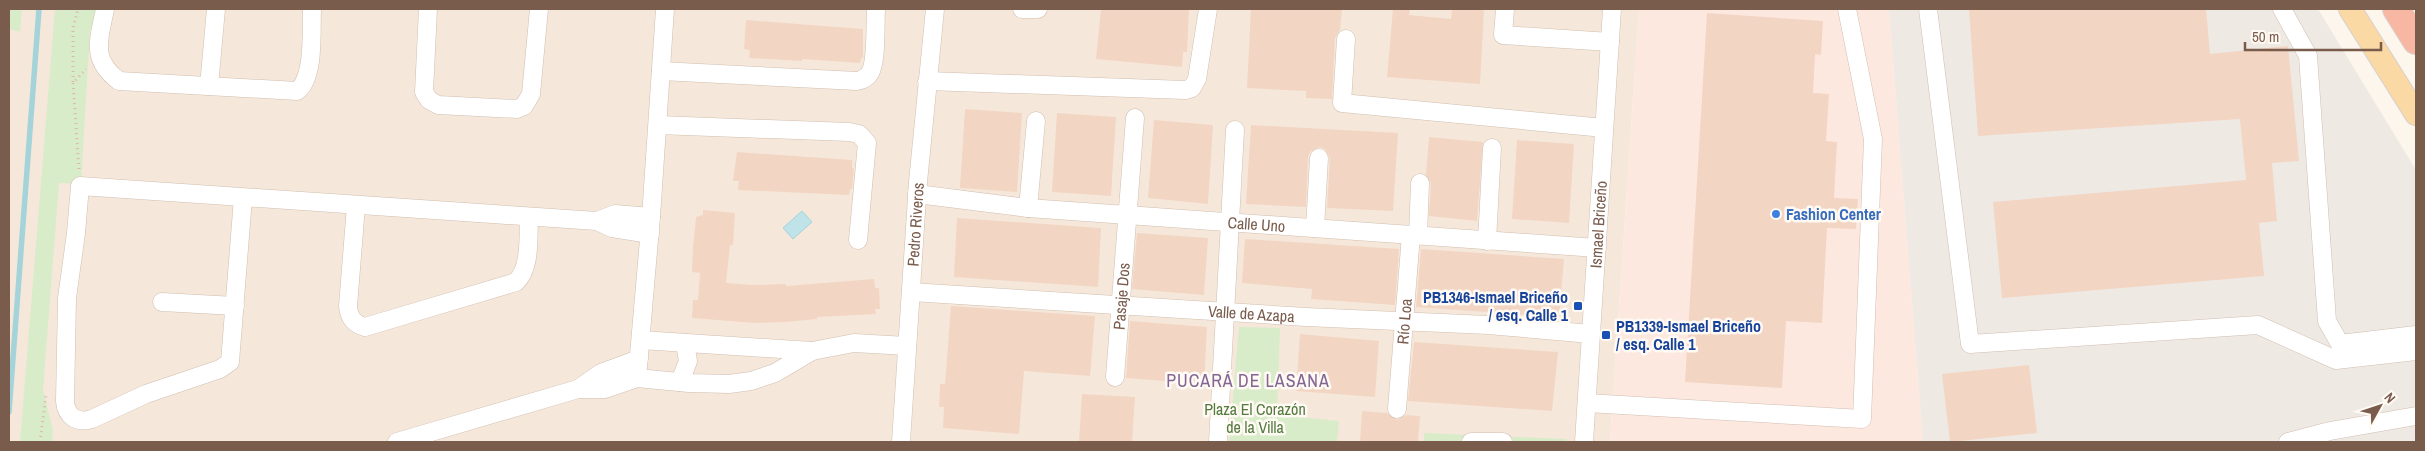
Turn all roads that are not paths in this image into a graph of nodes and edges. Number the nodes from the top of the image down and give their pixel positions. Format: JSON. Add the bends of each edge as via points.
{"nodes":[{"id":1,"x":105,"y":9,"type":"edge"},
{"id":2,"x":216,"y":9,"type":"edge"},
{"id":3,"x":312,"y":9,"type":"edge"},
{"id":4,"x":428,"y":9,"type":"edge"},
{"id":5,"x":540,"y":9,"type":"edge"},
{"id":6,"x":665,"y":9,"type":"edge"},
{"id":7,"x":876,"y":9,"type":"edge"},
{"id":8,"x":935,"y":9,"type":"edge"},
{"id":9,"x":1022,"y":9,"type":"edge"},
{"id":10,"x":1038,"y":9,"type":"edge"},
{"id":11,"x":1208,"y":9,"type":"edge"},
{"id":12,"x":1504,"y":9,"type":"edge"},
{"id":13,"x":1612,"y":9,"type":"edge"},
{"id":14,"x":1847,"y":9,"type":"edge"},
{"id":15,"x":1928,"y":9,"type":"edge"},
{"id":16,"x":2282,"y":9,"type":"edge"},
{"id":17,"x":2350,"y":9,"type":"edge"},
{"id":18,"x":2396,"y":9,"type":"edge"},
{"id":19,"x":1346,"y":39,"type":"dead end"},
{"id":20,"x":2416,"y":41,"type":"edge"},
{"id":21,"x":1610,"y":42,"type":"junction"},
{"id":22,"x":661,"y":71,"type":"junction"},
{"id":23,"x":927,"y":81,"type":"junction"},
{"id":24,"x":209,"y":86,"type":"junction"},
{"id":25,"x":2416,"y":114,"type":"edge"},
{"id":26,"x":1135,"y":118,"type":"dead end"},
{"id":27,"x":1036,"y":121,"type":"dead end"},
{"id":28,"x":658,"y":125,"type":"junction"},
{"id":29,"x":1604,"y":128,"type":"junction"},
{"id":30,"x":1235,"y":130,"type":"dead end"},
{"id":31,"x":1492,"y":148,"type":"dead end"},
{"id":32,"x":1319,"y":158,"type":"dead end"},
{"id":33,"x":1420,"y":183,"type":"dead end"},
{"id":34,"x":917,"y":194,"type":"junction"},
{"id":35,"x":243,"y":198,"type":"junction"},
{"id":36,"x":356,"y":206,"type":"junction"},
{"id":37,"x":1028,"y":208,"type":"junction"},
{"id":38,"x":1127,"y":215,"type":"junction"},
{"id":39,"x":529,"y":217,"type":"junction"},
{"id":40,"x":1230,"y":222,"type":"junction"},
{"id":41,"x":651,"y":225,"type":"junction"},
{"id":42,"x":1315,"y":228,"type":"junction"},
{"id":43,"x":1414,"y":235,"type":"junction"},
{"id":44,"x":858,"y":240,"type":"dead end"},
{"id":45,"x":1487,"y":240,"type":"junction"},
{"id":46,"x":1597,"y":248,"type":"junction"},
{"id":47,"x":911,"y":292,"type":"junction"},
{"id":48,"x":162,"y":302,"type":"dead end"},
{"id":49,"x":1121,"y":303,"type":"junction"},
{"id":50,"x":235,"y":306,"type":"junction"},
{"id":51,"x":1225,"y":311,"type":"junction"},
{"id":52,"x":1404,"y":322,"type":"junction"},
{"id":53,"x":1591,"y":334,"type":"junction"},
{"id":54,"x":2416,"y":336,"type":"edge"},
{"id":55,"x":640,"y":340,"type":"junction"},
{"id":56,"x":685,"y":343,"type":"junction"},
{"id":57,"x":907,"y":346,"type":"junction"},
{"id":58,"x":812,"y":351,"type":"junction"},
{"id":59,"x":2416,"y":351,"type":"edge"},
{"id":60,"x":639,"y":359,"type":"junction"},
{"id":61,"x":1115,"y":377,"type":"dead end"},
{"id":62,"x":637,"y":378,"type":"junction"},
{"id":63,"x":680,"y":382,"type":"junction"},
{"id":64,"x":578,"y":389,"type":"junction"},
{"id":65,"x":1587,"y":404,"type":"junction"},
{"id":66,"x":1397,"y":409,"type":"dead end"},
{"id":67,"x":2416,"y":416,"type":"edge"},
{"id":68,"x":397,"y":442,"type":"edge"},
{"id":69,"x":901,"y":442,"type":"edge"},
{"id":70,"x":1218,"y":442,"type":"edge"},
{"id":71,"x":1471,"y":442,"type":"edge"},
{"id":72,"x":1503,"y":442,"type":"edge"},
{"id":73,"x":1584,"y":442,"type":"edge"},
{"id":74,"x":2288,"y":442,"type":"edge"}],
"edges":[{"from":1,"to":24,"type":"street","via":[[100,62],[119,81]]},
{"from":2,"to":24,"type":"street"},
{"from":3,"to":24,"type":"street","via":[[308,76],[303,86],[297,90]]},
{"from":4,"to":5,"type":"street","via":[[424,92],[429,100],[438,105],[517,109],[524,106],[531,94]]},
{"from":6,"to":22,"type":"street"},
{"from":7,"to":22,"type":"street","via":[[873,64],[870,74],[863,80]]},
{"from":8,"to":23,"type":"street","name":"Pedro Riveros"},
{"from":9,"to":10,"type":"street"},
{"from":11,"to":23,"type":"street","via":[[1197,79],[1192,88],[1185,90]]},
{"from":12,"to":21,"type":"street","via":[[1503,35]]},
{"from":13,"to":21,"type":"street","name":"Ismael Briceño"},
{"from":14,"to":65,"type":"street","via":[[1873,139],[1862,419]]},
{"from":15,"to":59,"type":"street","via":[[1970,344],[2258,325],[2336,360]]},
{"from":16,"to":54,"type":"street","via":[[2308,56],[2327,321],[2340,344]]},
{"from":17,"to":25,"type":"main road"},
{"from":18,"to":20,"type":"highway"},
{"from":19,"to":29,"type":"street","via":[[1342,103]]},
{"from":21,"to":29,"type":"street","name":"Ismael Briceño"},
{"from":22,"to":28,"type":"street"},
{"from":23,"to":34,"type":"street","name":"Pedro Riveros"},
{"from":26,"to":38,"type":"street","name":"Pasaje Dos"},
{"from":27,"to":37,"type":"street"},
{"from":28,"to":41,"type":"street"},
{"from":28,"to":44,"type":"street","via":[[859,134],[867,143]]},
{"from":29,"to":46,"type":"street","name":"Ismael Briceño"},
{"from":30,"to":40,"type":"street"},
{"from":31,"to":45,"type":"street"},
{"from":32,"to":42,"type":"street"},
{"from":33,"to":43,"type":"street","name":"Río Loa"},
{"from":34,"to":37,"type":"street","name":"Calle Uno"},
{"from":34,"to":47,"type":"street","name":"Pedro Riveros"},
{"from":35,"to":36,"type":"street"},
{"from":35,"to":50,"type":"street"},
{"from":35,"to":50,"type":"street","via":[[80,186],[67,298],[68,414],[86,422],[146,394],[226,366],[232,354]]},
{"from":36,"to":39,"type":"street"},
{"from":36,"to":39,"type":"street","via":[[348,306],[350,318],[365,327],[516,282],[525,265]]},
{"from":37,"to":38,"type":"street","name":"Calle Uno"},
{"from":38,"to":40,"type":"street","name":"Calle Uno"},
{"from":38,"to":49,"type":"street","name":"Pasaje Dos"},
{"from":39,"to":41,"type":"street","via":[[597,222],[620,214]]},
{"from":40,"to":42,"type":"street","name":"Calle Uno"},
{"from":40,"to":51,"type":"street"},
{"from":41,"to":55,"type":"street"},
{"from":42,"to":43,"type":"street","name":"Calle Uno"},
{"from":43,"to":45,"type":"street","name":"Calle Uno"},
{"from":43,"to":52,"type":"street","name":"Río Loa"},
{"from":45,"to":46,"type":"street","name":"Calle Uno"},
{"from":46,"to":53,"type":"street","name":"Ismael Briceño"},
{"from":47,"to":49,"type":"street","name":"Valle de Azapa"},
{"from":47,"to":57,"type":"street","name":"Pedro Riveros"},
{"from":48,"to":50,"type":"street"},
{"from":49,"to":51,"type":"street","name":"Valle de Azapa"},
{"from":49,"to":61,"type":"street","name":"Pasaje Dos"},
{"from":51,"to":52,"type":"street","name":"Valle de Azapa"},
{"from":51,"to":70,"type":"street"},
{"from":52,"to":53,"type":"street","name":"Valle de Azapa"},
{"from":52,"to":66,"type":"street","name":"Río Loa"},
{"from":53,"to":65,"type":"street","name":"Ismael Briceño"},
{"from":55,"to":56,"type":"street"},
{"from":55,"to":60,"type":"street"},
{"from":56,"to":58,"type":"street"},
{"from":56,"to":63,"type":"street","via":[[688,361]]},
{"from":57,"to":58,"type":"street","via":[[854,343]]},
{"from":57,"to":69,"type":"street","name":"Pedro Riveros"},
{"from":58,"to":63,"type":"street","via":[[775,373],[751,382]]},
{"from":60,"to":62,"type":"street"},
{"from":60,"to":64,"type":"street","via":[[602,373]]},
{"from":62,"to":63,"type":"street"},
{"from":62,"to":64,"type":"street","via":[[605,389]]},
{"from":64,"to":68,"type":"street"},
{"from":65,"to":73,"type":"street","name":"Ismael Briceño"},
{"from":67,"to":74,"type":"street"},
{"from":71,"to":72,"type":"street"}]}
